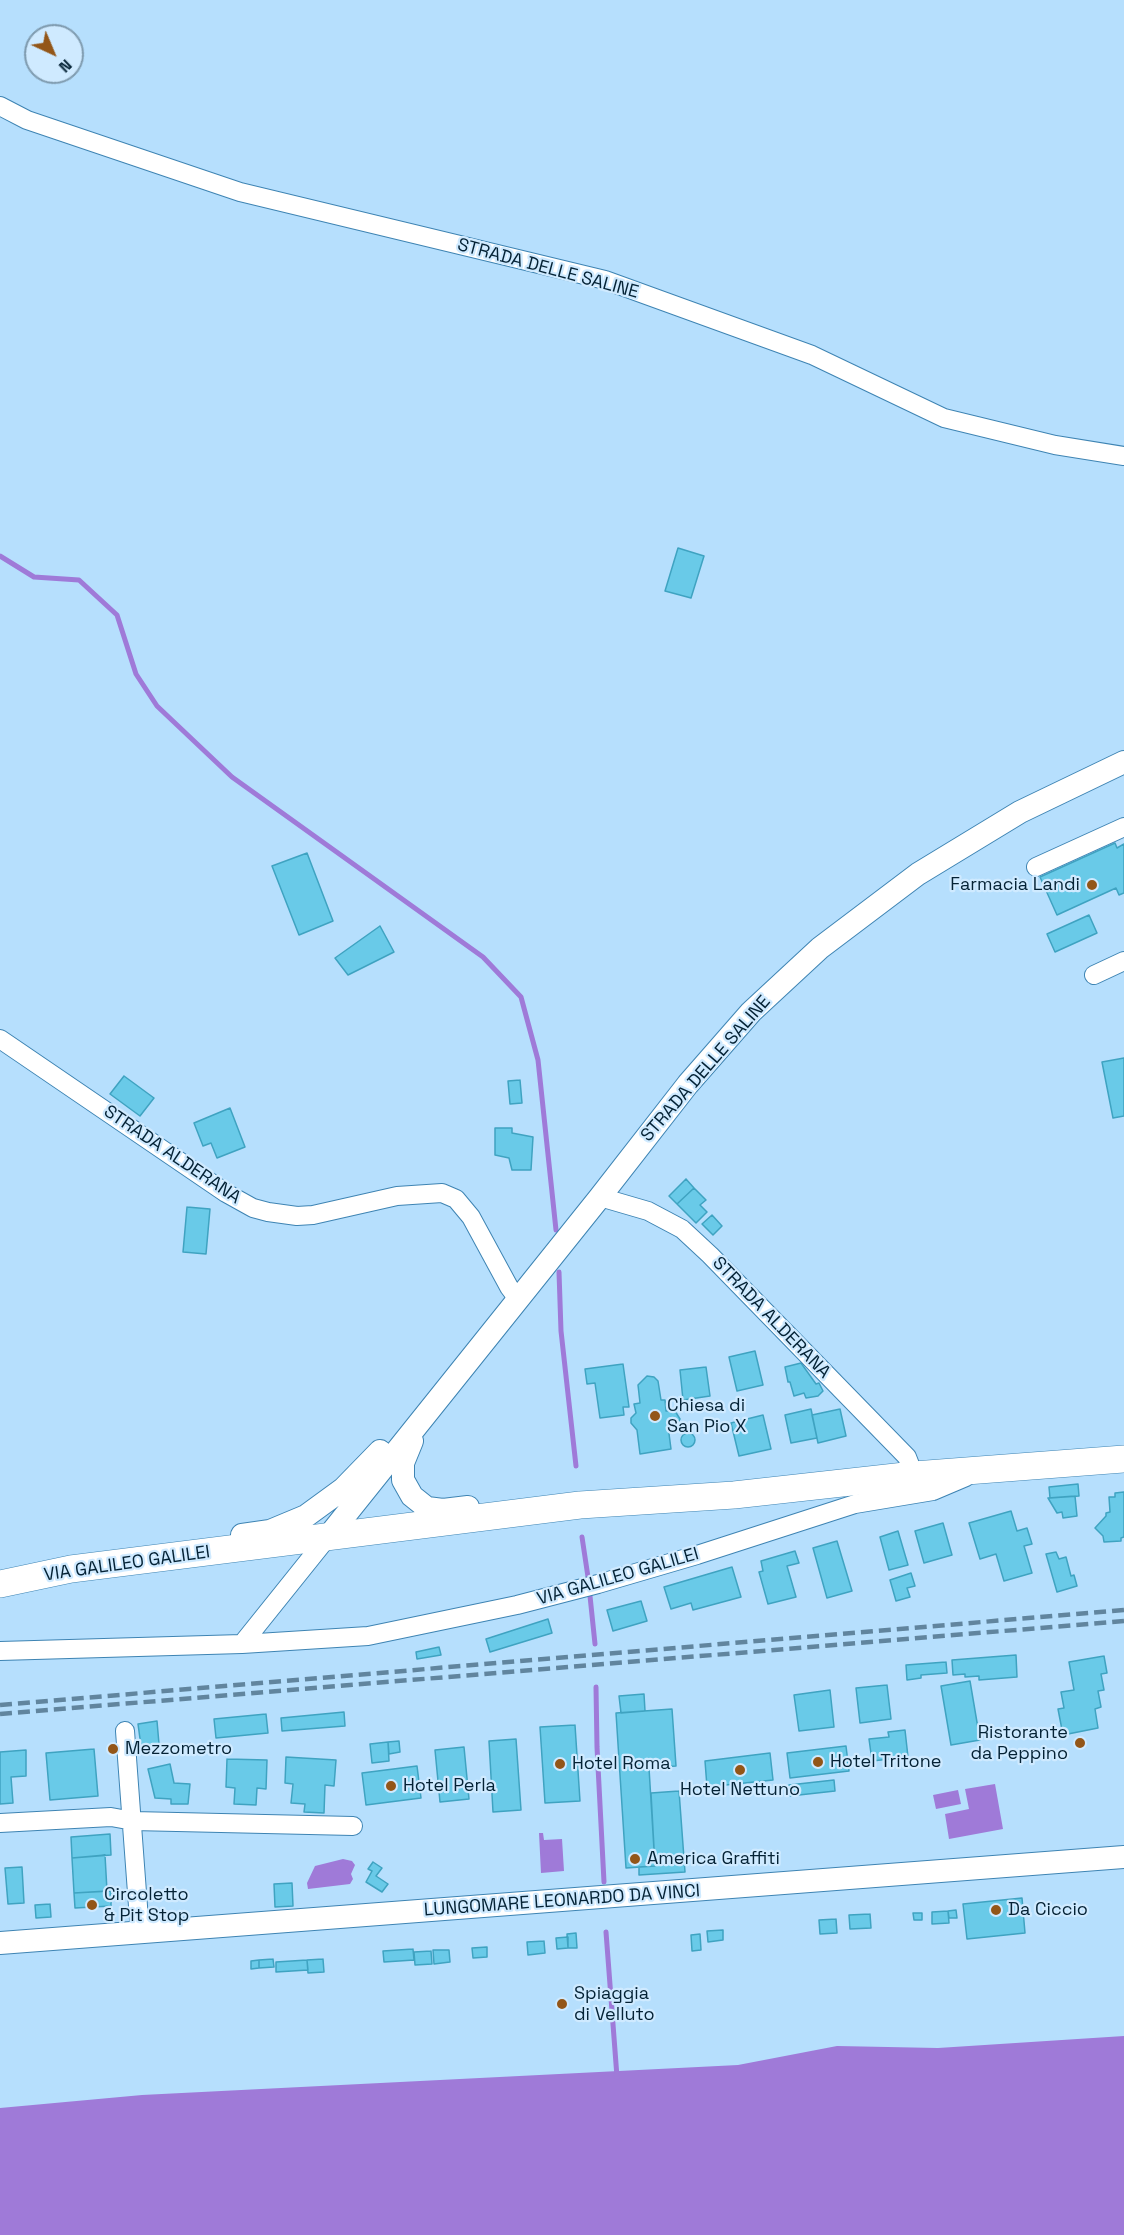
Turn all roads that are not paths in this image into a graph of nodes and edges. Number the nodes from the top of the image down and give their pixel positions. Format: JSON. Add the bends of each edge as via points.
{"nodes":[{"id":1,"x":0,"y":106,"type":"edge"},
{"id":2,"x":1124,"y":456,"type":"edge"},
{"id":3,"x":1124,"y":762,"type":"edge"},
{"id":4,"x":1124,"y":827,"type":"edge"},
{"id":5,"x":1036,"y":867,"type":"dead end"},
{"id":6,"x":1124,"y":961,"type":"edge"},
{"id":7,"x":1094,"y":975,"type":"dead end"},
{"id":8,"x":0,"y":1039,"type":"edge"},
{"id":9,"x":600,"y":1197,"type":"junction"},
{"id":10,"x":518,"y":1299,"type":"junction"},
{"id":11,"x":422,"y":1420,"type":"junction"},
{"id":12,"x":1124,"y":1459,"type":"edge"},
{"id":13,"x":985,"y":1469,"type":"junction"},
{"id":14,"x":914,"y":1475,"type":"junction"},
{"id":15,"x":580,"y":1505,"type":"junction"},
{"id":16,"x":327,"y":1538,"type":"junction"},
{"id":17,"x":71,"y":1569,"type":"junction"},
{"id":18,"x":0,"y":1584,"type":"edge"},
{"id":19,"x":243,"y":1644,"type":"junction"},
{"id":20,"x":0,"y":1651,"type":"edge"},
{"id":21,"x":125,"y":1731,"type":"dead end"},
{"id":22,"x":133,"y":1821,"type":"junction"},
{"id":23,"x":0,"y":1823,"type":"edge"},
{"id":24,"x":353,"y":1826,"type":"dead end"},
{"id":25,"x":1124,"y":1857,"type":"edge"},
{"id":26,"x":140,"y":1933,"type":"junction"},
{"id":27,"x":0,"y":1943,"type":"edge"}],
"edges":[{"from":1,"to":2,"type":"street","name":"STRADA DELLE SALINE","via":[[27,120],[240,192],[604,280],[812,356],[944,418],[1055,445]]},
{"from":3,"to":9,"type":"street","name":"STRADA DELLE SALINE","via":[[1020,812],[918,874],[820,948],[751,1012],[688,1084]]},
{"from":4,"to":5,"type":"street"},
{"from":6,"to":7,"type":"street"},
{"from":8,"to":10,"type":"street","name":"STRADA ALDERANA","via":[[225,1193],[253,1208],[297,1216],[396,1196],[442,1193],[456,1199],[471,1217]]},
{"from":9,"to":10,"type":"street","name":"STRADA DELLE SALINE"},
{"from":9,"to":14,"type":"street","name":"STRADA ALDERANA","via":[[648,1211],[689,1235],[907,1457]]},
{"from":10,"to":11,"type":"street","name":"STRADA DELLE SALINE"},
{"from":11,"to":15,"type":"street","name":"STRADA DELLE SALINE","via":[[403,1463],[403,1480],[412,1496],[426,1508],[443,1510],[539,1498]]},
{"from":11,"to":16,"type":"street","name":"STRADA DELLE SALINE"},
{"from":11,"to":17,"type":"street","name":"STRADA DELLE SALINE","via":[[390,1441],[343,1489],[306,1516],[270,1531],[116,1551]]},
{"from":12,"to":13,"type":"main road","name":"VIA GALILEO GALILEI"},
{"from":13,"to":14,"type":"main road","name":"VIA GALILEO GALILEI"},
{"from":13,"to":19,"type":"street","name":"VIA GALILEO GALILEI","via":[[933,1491],[855,1504],[698,1556],[517,1605],[368,1636]]},
{"from":14,"to":15,"type":"main road","name":"VIA GALILEO GALILEI","via":[[734,1495]]},
{"from":15,"to":16,"type":"main road","name":"VIA GALILEO GALILEI"},
{"from":16,"to":17,"type":"main road","name":"VIA GALILEO GALILEI"},
{"from":16,"to":19,"type":"street"},
{"from":17,"to":18,"type":"main road","name":"VIA GALILEO GALILEI"},
{"from":19,"to":20,"type":"street","name":"VIA GALILEO GALILEI"},
{"from":21,"to":22,"type":"street"},
{"from":22,"to":23,"type":"street","via":[[111,1817]]},
{"from":22,"to":24,"type":"street"},
{"from":22,"to":26,"type":"street"},
{"from":25,"to":26,"type":"street","name":"LUNGOMARE LEONARDO DA VINCI"},
{"from":26,"to":27,"type":"street","name":"LUNGOMARE LEONARDO DA VINCI"}]}
